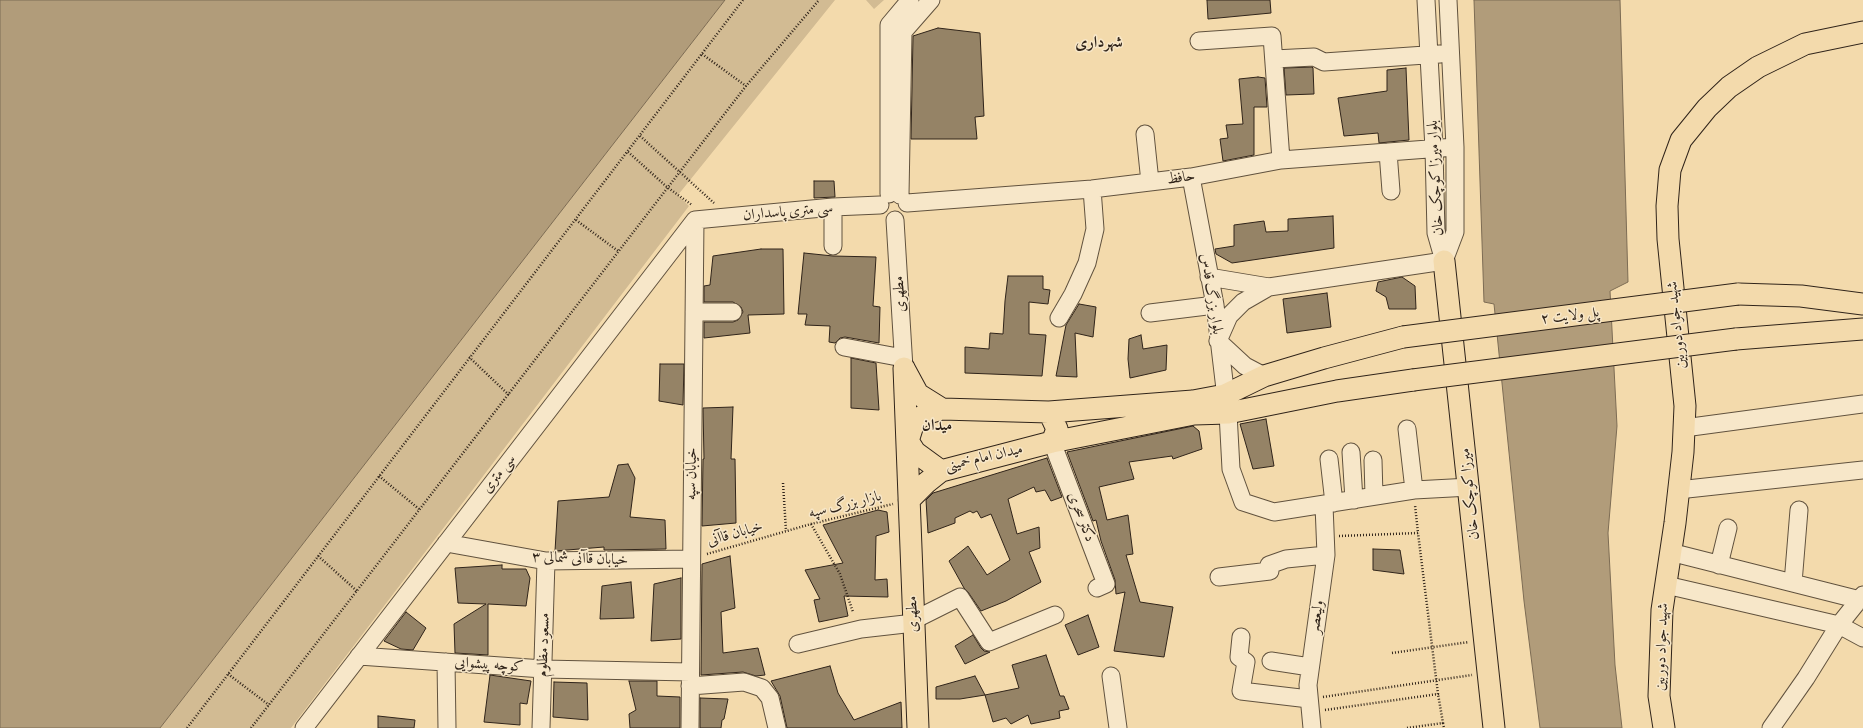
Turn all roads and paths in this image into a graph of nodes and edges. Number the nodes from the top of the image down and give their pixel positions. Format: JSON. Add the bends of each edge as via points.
{"nodes":[{"id":1,"x":743,"y":0,"type":"edge"},
{"id":2,"x":819,"y":0,"type":"edge"},
{"id":3,"x":910,"y":0,"type":"edge"},
{"id":4,"x":932,"y":0,"type":"edge"},
{"id":5,"x":1426,"y":0,"type":"edge"},
{"id":6,"x":1448,"y":0,"type":"edge"},
{"id":7,"x":1863,"y":32,"type":"edge"},
{"id":8,"x":1198,"y":41,"type":"dead end"},
{"id":9,"x":1450,"y":53,"type":"junction"},
{"id":10,"x":702,"y":54,"type":"junction"},
{"id":11,"x":1428,"y":55,"type":"junction"},
{"id":12,"x":1274,"y":59,"type":"junction"},
{"id":13,"x":746,"y":86,"type":"junction"},
{"id":14,"x":1145,"y":134,"type":"dead end"},
{"id":15,"x":640,"y":136,"type":"junction"},
{"id":16,"x":1455,"y":147,"type":"junction"},
{"id":17,"x":1434,"y":149,"type":"junction"},
{"id":18,"x":628,"y":152,"type":"junction"},
{"id":19,"x":1388,"y":152,"type":"junction"},
{"id":20,"x":1281,"y":160,"type":"junction"},
{"id":21,"x":679,"y":171,"type":"junction"},
{"id":22,"x":1191,"y":177,"type":"junction"},
{"id":23,"x":1150,"y":182,"type":"junction"},
{"id":24,"x":668,"y":187,"type":"junction"},
{"id":25,"x":1092,"y":189,"type":"junction"},
{"id":26,"x":1391,"y":192,"type":"dead end"},
{"id":27,"x":894,"y":199,"type":"junction"},
{"id":28,"x":833,"y":208,"type":"junction"},
{"id":29,"x":729,"y":216,"type":"junction"},
{"id":30,"x":702,"y":219,"type":"junction"},
{"id":31,"x":576,"y":220,"type":"junction"},
{"id":32,"x":833,"y":246,"type":"dead end"},
{"id":33,"x":618,"y":251,"type":"junction"},
{"id":34,"x":1444,"y":261,"type":"junction"},
{"id":35,"x":1209,"y":277,"type":"junction"},
{"id":36,"x":1269,"y":287,"type":"junction"},
{"id":37,"x":1215,"y":304,"type":"junction"},
{"id":38,"x":1863,"y":304,"type":"edge"},
{"id":39,"x":694,"y":312,"type":"junction"},
{"id":40,"x":733,"y":312,"type":"dead end"},
{"id":41,"x":1150,"y":313,"type":"dead end"},
{"id":42,"x":1059,"y":318,"type":"dead end"},
{"id":43,"x":1863,"y":329,"type":"edge"},
{"id":44,"x":1218,"y":341,"type":"junction"},
{"id":45,"x":844,"y":347,"type":"dead end"},
{"id":46,"x":469,"y":357,"type":"junction"},
{"id":47,"x":904,"y":363,"type":"junction"},
{"id":48,"x":1264,"y":376,"type":"junction"},
{"id":49,"x":509,"y":395,"type":"junction"},
{"id":50,"x":1863,"y":404,"type":"edge"},
{"id":51,"x":1227,"y":407,"type":"junction"},
{"id":52,"x":942,"y":409,"type":"junction"},
{"id":53,"x":1049,"y":412,"type":"junction"},
{"id":54,"x":1684,"y":428,"type":"junction"},
{"id":55,"x":1406,"y":430,"type":"dead end"},
{"id":56,"x":908,"y":441,"type":"junction"},
{"id":57,"x":1052,"y":442,"type":"junction"},
{"id":58,"x":1351,"y":452,"type":"dead end"},
{"id":59,"x":1329,"y":459,"type":"dead end"},
{"id":60,"x":1373,"y":460,"type":"dead end"},
{"id":61,"x":1863,"y":470,"type":"edge"},
{"id":62,"x":941,"y":471,"type":"junction"},
{"id":63,"x":379,"y":476,"type":"junction"},
{"id":64,"x":783,"y":483,"type":"dead end"},
{"id":65,"x":1470,"y":487,"type":"junction"},
{"id":66,"x":1414,"y":490,"type":"junction"},
{"id":67,"x":1678,"y":490,"type":"junction"},
{"id":68,"x":1374,"y":496,"type":"junction"},
{"id":69,"x":909,"y":500,"type":"junction"},
{"id":70,"x":1354,"y":500,"type":"junction"},
{"id":71,"x":1329,"y":504,"type":"junction"},
{"id":72,"x":419,"y":509,"type":"junction"},
{"id":73,"x":1799,"y":510,"type":"dead end"},
{"id":74,"x":811,"y":524,"type":"junction"},
{"id":75,"x":1728,"y":528,"type":"dead end"},
{"id":76,"x":786,"y":531,"type":"junction"},
{"id":77,"x":1418,"y":533,"type":"junction"},
{"id":78,"x":1326,"y":537,"type":"junction"},
{"id":79,"x":446,"y":543,"type":"junction"},
{"id":80,"x":1670,"y":552,"type":"junction"},
{"id":81,"x":1326,"y":555,"type":"junction"},
{"id":82,"x":318,"y":556,"type":"junction"},
{"id":83,"x":691,"y":559,"type":"junction"},
{"id":84,"x":546,"y":561,"type":"junction"},
{"id":85,"x":1719,"y":565,"type":"junction"},
{"id":86,"x":1219,"y":577,"type":"dead end"},
{"id":87,"x":1793,"y":583,"type":"junction"},
{"id":88,"x":1666,"y":585,"type":"junction"},
{"id":89,"x":1097,"y":588,"type":"dead end"},
{"id":90,"x":357,"y":591,"type":"junction"},
{"id":91,"x":1861,"y":598,"type":"edge"},
{"id":92,"x":853,"y":612,"type":"dead end"},
{"id":93,"x":1055,"y":615,"type":"dead end"},
{"id":94,"x":914,"y":622,"type":"junction"},
{"id":95,"x":1839,"y":625,"type":"junction"},
{"id":96,"x":1241,"y":637,"type":"dead end"},
{"id":97,"x":1863,"y":638,"type":"edge"},
{"id":98,"x":1484,"y":640,"type":"junction"},
{"id":99,"x":798,"y":644,"type":"dead end"},
{"id":100,"x":1432,"y":648,"type":"junction"},
{"id":101,"x":1392,"y":653,"type":"dead end"},
{"id":102,"x":359,"y":656,"type":"junction"},
{"id":103,"x":1271,"y":661,"type":"dead end"},
{"id":104,"x":446,"y":662,"type":"junction"},
{"id":105,"x":1310,"y":667,"type":"junction"},
{"id":106,"x":543,"y":669,"type":"junction"},
{"id":107,"x":1488,"y":672,"type":"junction"},
{"id":108,"x":228,"y":674,"type":"junction"},
{"id":109,"x":1111,"y":676,"type":"dead end"},
{"id":110,"x":690,"y":679,"type":"junction"},
{"id":111,"x":1436,"y":680,"type":"junction"},
{"id":112,"x":1438,"y":694,"type":"junction"},
{"id":113,"x":269,"y":705,"type":"junction"},
{"id":114,"x":1310,"y":713,"type":"edge"},
{"id":115,"x":1443,"y":723,"type":"junction"},
{"id":116,"x":187,"y":728,"type":"edge"},
{"id":117,"x":251,"y":728,"type":"edge"},
{"id":118,"x":304,"y":728,"type":"edge"},
{"id":119,"x":447,"y":728,"type":"edge"},
{"id":120,"x":542,"y":728,"type":"edge"},
{"id":121,"x":690,"y":728,"type":"edge"},
{"id":122,"x":777,"y":728,"type":"edge"},
{"id":123,"x":918,"y":728,"type":"edge"},
{"id":124,"x":1118,"y":728,"type":"edge"},
{"id":125,"x":1407,"y":728,"type":"edge"},
{"id":126,"x":1444,"y":728,"type":"edge"},
{"id":127,"x":1494,"y":728,"type":"edge"},
{"id":128,"x":1664,"y":728,"type":"edge"},
{"id":129,"x":1771,"y":728,"type":"edge"}],
"edges":[{"from":1,"to":10,"type":"path"},
{"from":2,"to":13,"type":"path"},
{"from":3,"to":27,"type":"street","via":[[889,25]]},
{"from":4,"to":27,"type":"street","via":[[903,32]]},
{"from":5,"to":11,"type":"street","name":"بلوار میرزا کوچک خان"},
{"from":6,"to":9,"type":"street","name":"بلوار میرزا کوچک خان"},
{"from":7,"to":54,"type":"main road","name":"شهید جواد دوربین","via":[[1805,44],[1758,67],[1729,87],[1707,108],[1681,140],[1670,170],[1667,206],[1685,406]]},
{"from":8,"to":12,"type":"street","via":[[1272,36]]},
{"from":9,"to":11,"type":"street"},
{"from":9,"to":16,"type":"street","name":"بلوار میرزا کوچک خان"},
{"from":10,"to":13,"type":"path"},
{"from":10,"to":15,"type":"path"},
{"from":11,"to":12,"type":"street","via":[[1324,62],[1314,56]]},
{"from":11,"to":17,"type":"street","name":"بلوار میرزا کوچک خان"},
{"from":12,"to":20,"type":"street"},
{"from":13,"to":21,"type":"path"},
{"from":14,"to":23,"type":"street"},
{"from":15,"to":18,"type":"path"},
{"from":15,"to":21,"type":"path"},
{"from":16,"to":17,"type":"street","name":"حافظ"},
{"from":16,"to":34,"type":"street","name":"بلوار میرزا کوچک خان","via":[[1454,232]]},
{"from":17,"to":19,"type":"street","name":"حافظ"},
{"from":17,"to":34,"type":"street","name":"بلوار میرزا کوچک خان","via":[[1436,233]]},
{"from":18,"to":24,"type":"path"},
{"from":18,"to":31,"type":"path"},
{"from":19,"to":20,"type":"street","name":"حافظ"},
{"from":19,"to":26,"type":"street"},
{"from":20,"to":22,"type":"street","name":"حافظ"},
{"from":21,"to":24,"type":"path"},
{"from":21,"to":29,"type":"path"},
{"from":22,"to":23,"type":"street","name":"حافظ"},
{"from":22,"to":35,"type":"street","name":"بلوار بزرگ قدس"},
{"from":23,"to":25,"type":"street","name":"حافظ"},
{"from":24,"to":30,"type":"path"},
{"from":24,"to":33,"type":"path"},
{"from":25,"to":27,"type":"street","name":"حافظ"},
{"from":25,"to":42,"type":"street","via":[[1095,229],[1087,263]]},
{"from":27,"to":28,"type":"street","name":"سی متری پاسداران"},
{"from":27,"to":47,"type":"street","name":"مطهری","via":[[884,216],[895,220]]},
{"from":28,"to":29,"type":"street","name":"سی متری پاسداران"},
{"from":28,"to":32,"type":"street"},
{"from":29,"to":30,"type":"street","name":"سی متری پاسداران"},
{"from":30,"to":39,"type":"street","name":"خیابان سپه"},
{"from":30,"to":79,"type":"street","name":"سی متری"},
{"from":31,"to":33,"type":"path"},
{"from":31,"to":46,"type":"path"},
{"from":33,"to":49,"type":"path"},
{"from":34,"to":36,"type":"street"},
{"from":34,"to":65,"type":"main road","name":"میرزا کوچک خان"},
{"from":35,"to":36,"type":"street"},
{"from":35,"to":37,"type":"street","name":"بلوار بزرگ قدس"},
{"from":36,"to":44,"type":"street","via":[[1243,302],[1229,316]]},
{"from":37,"to":41,"type":"street"},
{"from":37,"to":44,"type":"street","name":"بلوار بزرگ قدس"},
{"from":38,"to":48,"type":"main road","name":"پل ولایت ۲","bridge":true,"via":[[1800,296],[1738,294],[1403,337]]},
{"from":39,"to":40,"type":"street"},
{"from":39,"to":83,"type":"street","name":"خیابان سپه"},
{"from":43,"to":51,"type":"main road","bridge":true,"via":[[1736,340],[1413,380]]},
{"from":44,"to":48,"type":"street","via":[[1244,366]]},
{"from":44,"to":51,"type":"street","name":"بلوار بزرگ قدس"},
{"from":45,"to":47,"type":"street"},
{"from":46,"to":49,"type":"path"},
{"from":46,"to":63,"type":"path"},
{"from":47,"to":52,"type":"main road","via":[[918,394]]},
{"from":47,"to":56,"type":"main road","name":"مطهری"},
{"from":48,"to":51,"type":"main road","name":"پل ولایت ۲"},
{"from":49,"to":72,"type":"path"},
{"from":50,"to":54,"type":"street"},
{"from":51,"to":53,"type":"main road","via":[[1193,401]]},
{"from":51,"to":57,"type":"main road","name":"میدان امام خمینی"},
{"from":51,"to":71,"type":"street","name":"بلوار بزرگ قدس","via":[[1231,469],[1243,502],[1274,512]]},
{"from":52,"to":53,"type":"main road"},
{"from":52,"to":56,"type":"main road","via":[[925,414],[914,422]]},
{"from":53,"to":57,"type":"main road","via":[[1057,429]]},
{"from":54,"to":67,"type":"main road","name":"شهید جواد دوربین"},
{"from":55,"to":66,"type":"street"},
{"from":56,"to":62,"type":"main road","name":"میدان امام خمینی","via":[[915,452]]},
{"from":56,"to":69,"type":"main road","name":"مطهری"},
{"from":57,"to":62,"type":"main road","name":"میدان امام خمینی"},
{"from":57,"to":89,"type":"street","name":"دکتر سحری","via":[[1106,584]]},
{"from":58,"to":70,"type":"street"},
{"from":59,"to":71,"type":"street","name":"ولیعصر"},
{"from":60,"to":68,"type":"street"},
{"from":61,"to":67,"type":"street"},
{"from":62,"to":69,"type":"main road"},
{"from":63,"to":72,"type":"path"},
{"from":63,"to":82,"type":"path"},
{"from":64,"to":76,"type":"path"},
{"from":65,"to":66,"type":"street"},
{"from":65,"to":98,"type":"main road","name":"میرزا کوچک خان"},
{"from":66,"to":68,"type":"street"},
{"from":66,"to":77,"type":"path"},
{"from":67,"to":80,"type":"main road","name":"شهید جواد دوربین"},
{"from":68,"to":70,"type":"street"},
{"from":69,"to":74,"type":"path","name":"بازار بزرگ سپه"},
{"from":69,"to":94,"type":"main road","name":"مطهری"},
{"from":70,"to":71,"type":"street"},
{"from":71,"to":78,"type":"street","name":"ولیعصر"},
{"from":72,"to":90,"type":"path"},
{"from":73,"to":87,"type":"street"},
{"from":74,"to":76,"type":"path","name":"بازار بزرگ سپه"},
{"from":74,"to":92,"type":"path","via":[[840,574]]},
{"from":75,"to":85,"type":"street"},
{"from":76,"to":83,"type":"path","name":"خیابان قاآنی"},
{"from":77,"to":78,"type":"path"},
{"from":77,"to":100,"type":"path"},
{"from":78,"to":81,"type":"street","name":"ولیعصر"},
{"from":79,"to":84,"type":"street","name":"خیابان قاآنی شمالی ۳"},
{"from":79,"to":102,"type":"street","name":"سی متری"},
{"from":80,"to":85,"type":"street"},
{"from":80,"to":88,"type":"main road","name":"شهید جواد دوربین"},
{"from":81,"to":86,"type":"street","via":[[1286,559],[1270,565],[1270,571]]},
{"from":81,"to":105,"type":"street","name":"ولیعصر"},
{"from":82,"to":90,"type":"path"},
{"from":82,"to":108,"type":"path"},
{"from":83,"to":84,"type":"street","name":"خیابان قاآنی شمالی ۳"},
{"from":83,"to":110,"type":"street","name":"خیابان سپه"},
{"from":84,"to":106,"type":"street","name":"مسعود مظلوم"},
{"from":85,"to":87,"type":"street"},
{"from":87,"to":91,"type":"street"},
{"from":88,"to":95,"type":"street"},
{"from":88,"to":128,"type":"main road","name":"شهید جواد دوربین","via":[[1659,666],[1659,696]]},
{"from":90,"to":113,"type":"path"},
{"from":91,"to":95,"type":"street"},
{"from":93,"to":94,"type":"street","via":[[989,642],[960,597]]},
{"from":94,"to":99,"type":"street","via":[[861,629]]},
{"from":94,"to":123,"type":"main road","name":"مطهری"},
{"from":95,"to":97,"type":"street"},
{"from":95,"to":129,"type":"street"},
{"from":96,"to":114,"type":"street","via":[[1239,657],[1246,662],[1241,691]]},
{"from":98,"to":100,"type":"path"},
{"from":98,"to":107,"type":"main road","name":"میرزا کوچک خان"},
{"from":100,"to":101,"type":"path"},
{"from":100,"to":111,"type":"path"},
{"from":102,"to":104,"type":"street","name":"کوچه پیشوایی"},
{"from":102,"to":118,"type":"street","name":"سی متری"},
{"from":103,"to":105,"type":"street"},
{"from":104,"to":106,"type":"street","name":"کوچه پیشوایی"},
{"from":104,"to":119,"type":"street"},
{"from":105,"to":114,"type":"street","name":"ولیعصر"},
{"from":106,"to":110,"type":"street","name":"کوچه پیشوایی"},
{"from":106,"to":120,"type":"street","name":"مسعود مظلوم"},
{"from":107,"to":111,"type":"path"},
{"from":107,"to":127,"type":"main road","name":"میرزا کوچک خان"},
{"from":108,"to":113,"type":"path"},
{"from":108,"to":116,"type":"path"},
{"from":109,"to":124,"type":"street"},
{"from":110,"to":121,"type":"street","name":"خیابان سپه"},
{"from":110,"to":122,"type":"street","name":"کوچه پیشوایی","via":[[744,682],[762,688],[770,698]]},
{"from":111,"to":112,"type":"path"},
{"from":111,"to":114,"type":"path"},
{"from":112,"to":114,"type":"path"},
{"from":112,"to":115,"type":"path"},
{"from":113,"to":117,"type":"path"},
{"from":115,"to":125,"type":"path"},
{"from":115,"to":126,"type":"path"}]}
